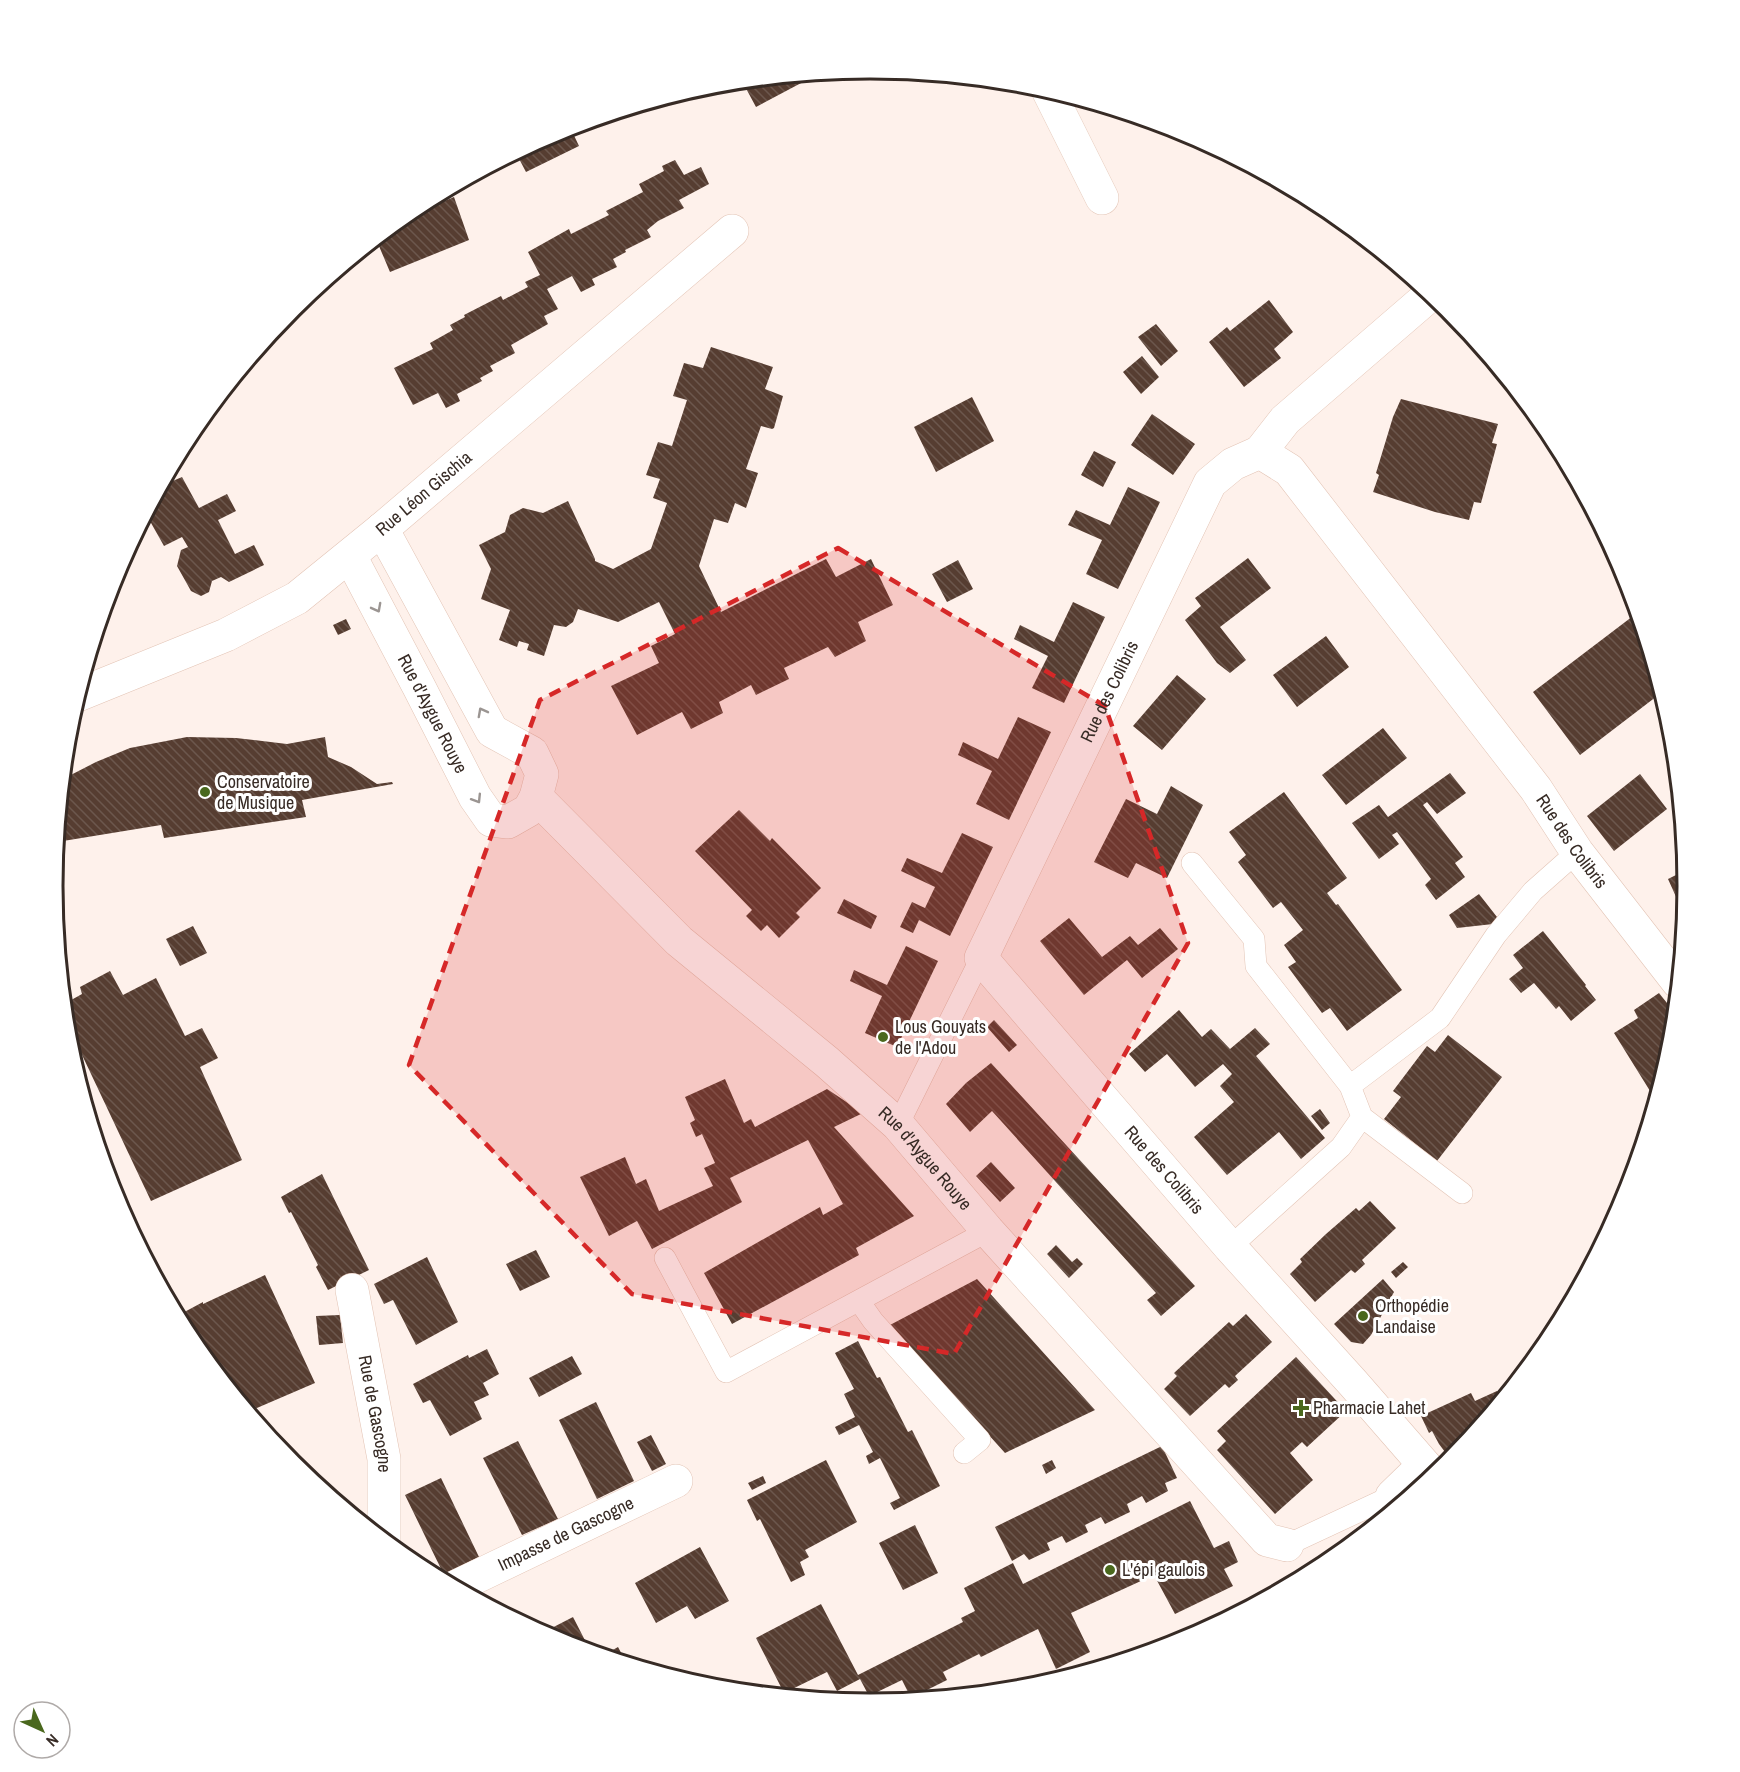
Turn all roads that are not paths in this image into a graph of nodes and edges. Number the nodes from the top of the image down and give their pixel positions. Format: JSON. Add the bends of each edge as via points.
{"nodes":[{"id":1,"x":1052,"y":100,"type":"edge"},
{"id":2,"x":1102,"y":198,"type":"dead end"},
{"id":3,"x":732,"y":231,"type":"dead end"},
{"id":4,"x":1424,"y":300,"type":"edge"},
{"id":5,"x":1260,"y":452,"type":"junction"},
{"id":6,"x":382,"y":529,"type":"junction"},
{"id":7,"x":350,"y":556,"type":"junction"},
{"id":8,"x":87,"y":691,"type":"edge"},
{"id":9,"x":536,"y":797,"type":"junction"},
{"id":10,"x":1576,"y":852,"type":"junction"},
{"id":11,"x":1192,"y":863,"type":"dead end"},
{"id":12,"x":981,"y":958,"type":"junction"},
{"id":13,"x":1672,"y":974,"type":"edge"},
{"id":14,"x":1350,"y":1086,"type":"junction"},
{"id":15,"x":1362,"y":1117,"type":"junction"},
{"id":16,"x":898,"y":1125,"type":"junction"},
{"id":17,"x":1462,"y":1193,"type":"dead end"},
{"id":18,"x":988,"y":1231,"type":"junction"},
{"id":19,"x":1230,"y":1247,"type":"junction"},
{"id":20,"x":665,"y":1258,"type":"dead end"},
{"id":21,"x":352,"y":1290,"type":"dead end"},
{"id":22,"x":859,"y":1301,"type":"junction"},
{"id":23,"x":964,"y":1454,"type":"dead end"},
{"id":24,"x":1428,"y":1469,"type":"edge"},
{"id":25,"x":676,"y":1481,"type":"dead end"},
{"id":26,"x":1388,"y":1505,"type":"edge"},
{"id":27,"x":384,"y":1530,"type":"edge"},
{"id":28,"x":1287,"y":1545,"type":"joint"},
{"id":29,"x":463,"y":1583,"type":"edge"}],
"edges":[{"from":1,"to":2,"type":"street"},
{"from":3,"to":6,"type":"street","name":"Rue Léon Gischia"},
{"from":4,"to":5,"type":"street","via":[[1285,420]]},
{"from":5,"to":10,"type":"street","name":"Rue des Colibris","via":[[1289,470],[1536,789]]},
{"from":5,"to":12,"type":"street","name":"Rue des Colibris","via":[[1233,464],[1210,483]]},
{"from":6,"to":7,"type":"street","name":"Rue Léon Gischia"},
{"from":9,"to":6,"type":"street","one_way":true,"via":[[542,774],[532,753],[492,731]]},
{"from":7,"to":8,"type":"street","name":"Rue Léon Gischia","via":[[297,598],[226,635]]},
{"from":7,"to":9,"type":"street","name":"Rue d'Aygue Rouye","one_way":true,"via":[[475,797],[491,820],[508,822],[529,810]]},
{"from":9,"to":16,"type":"street","name":"Rue d'Aygue Rouye","via":[[679,941]]},
{"from":10,"to":13,"type":"street","name":"Rue des Colibris"},
{"from":10,"to":14,"type":"lane","via":[[1533,891],[1496,935],[1440,1018]]},
{"from":11,"to":14,"type":"lane","via":[[1254,939],[1256,966]]},
{"from":12,"to":16,"type":"lane"},
{"from":12,"to":19,"type":"street","name":"Rue des Colibris"},
{"from":14,"to":15,"type":"lane"},
{"from":15,"to":17,"type":"lane"},
{"from":15,"to":19,"type":"lane","via":[[1341,1147]]},
{"from":16,"to":18,"type":"street","name":"Rue d'Aygue Rouye"},
{"from":18,"to":22,"type":"lane"},
{"from":18,"to":28,"type":"street","name":"Rue d'Aygue Rouye","via":[[1267,1540]]},
{"from":19,"to":24,"type":"street","name":"Rue des Colibris"},
{"from":20,"to":22,"type":"lane","via":[[726,1372]]},
{"from":21,"to":27,"type":"street","name":"Rue de Gascogne","via":[[384,1459]]},
{"from":22,"to":23,"type":"lane","via":[[980,1440]]},
{"from":25,"to":29,"type":"street","name":"Impasse de Gascogne"},
{"from":26,"to":28,"type":"lane"}]}
